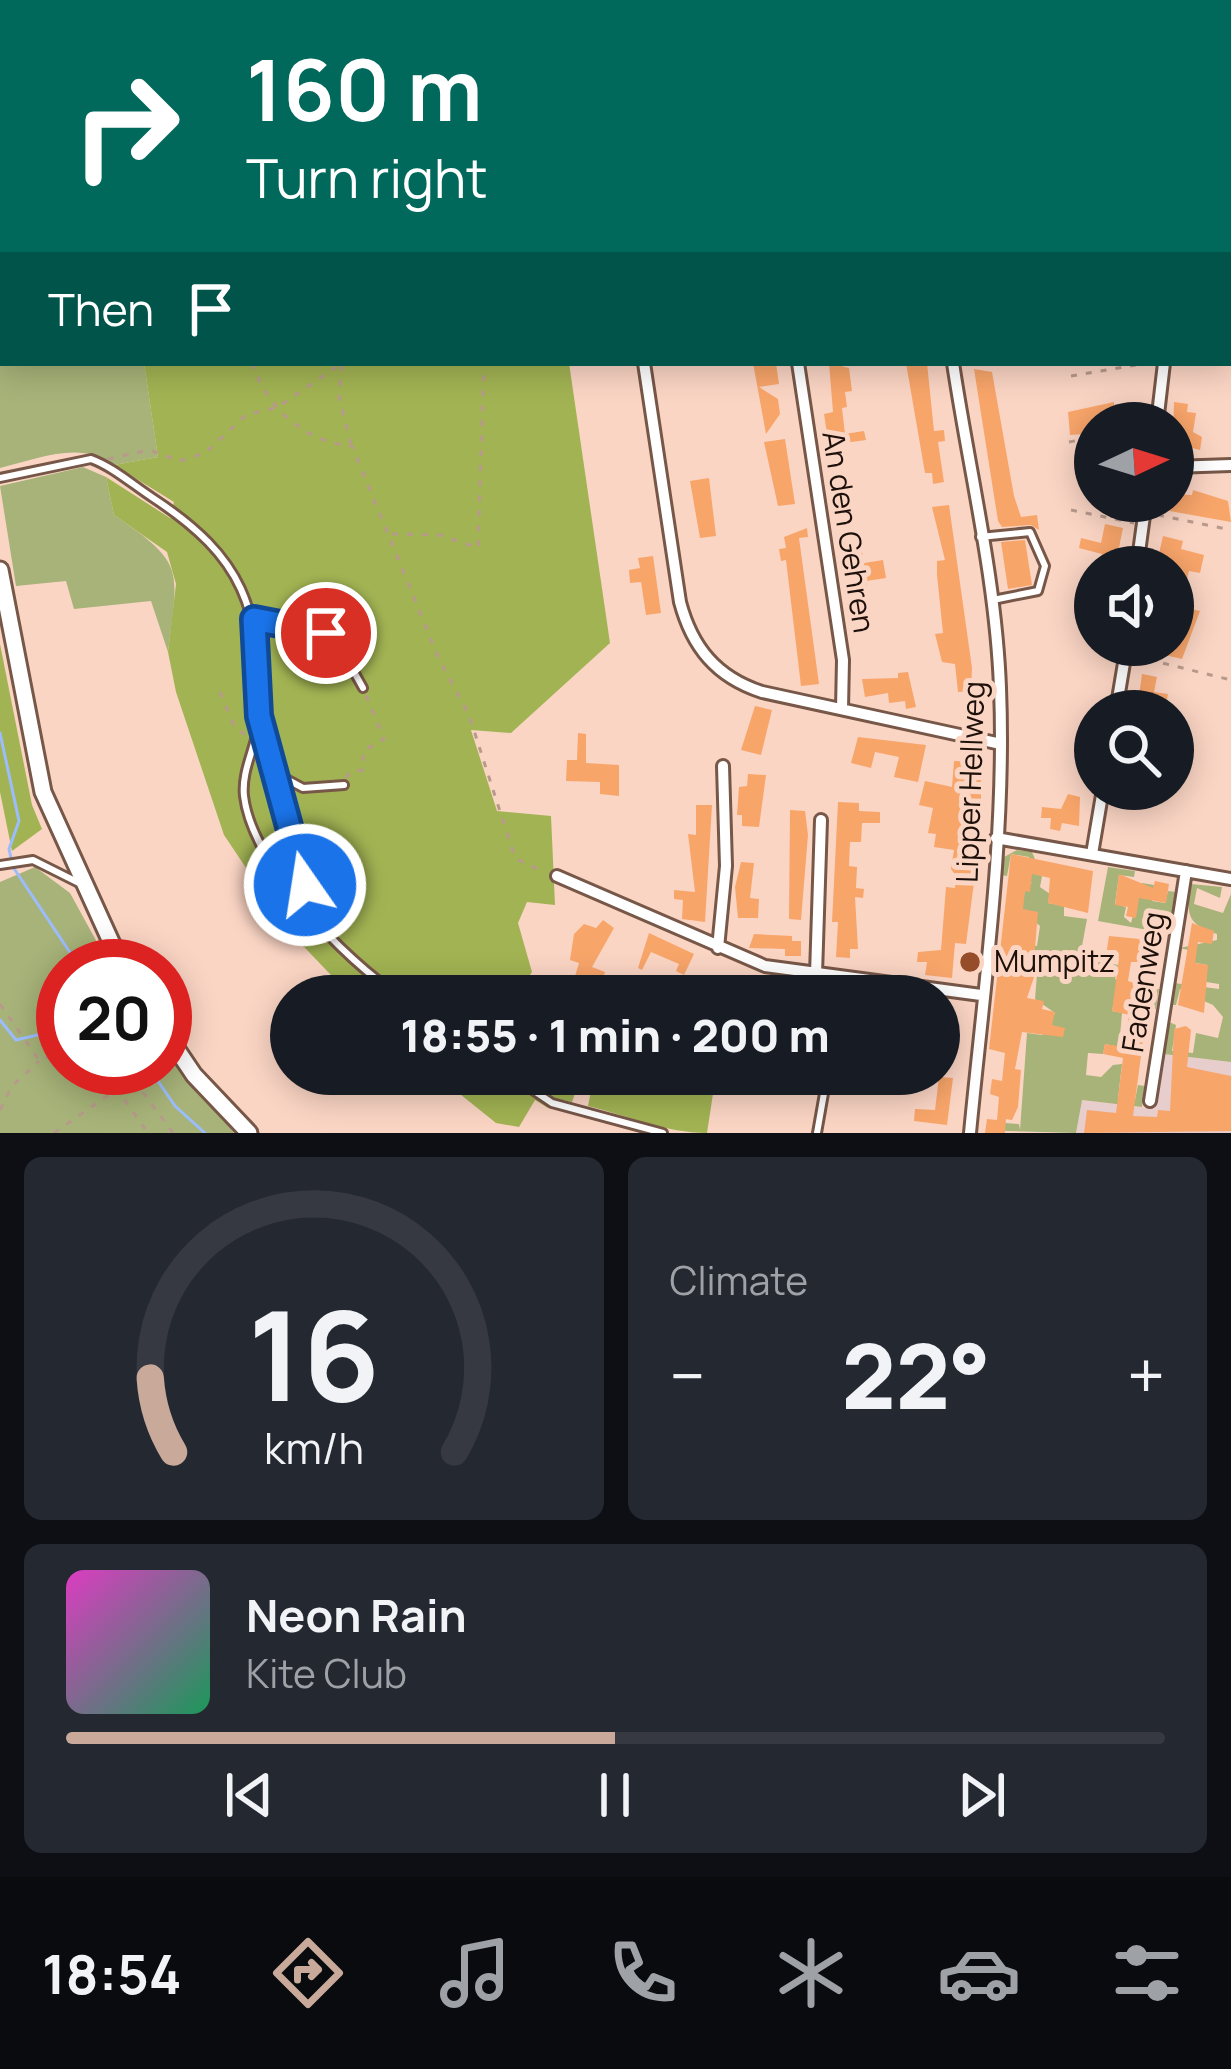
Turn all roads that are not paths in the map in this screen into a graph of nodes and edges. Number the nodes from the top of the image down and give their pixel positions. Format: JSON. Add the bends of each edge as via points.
{"nodes":[{"id":1,"x":644,"y":366,"type":"edge"},
{"id":2,"x":798,"y":366,"type":"edge"},
{"id":3,"x":953,"y":366,"type":"edge"},
{"id":4,"x":1164,"y":366,"type":"edge"},
{"id":5,"x":1159,"y":402,"type":"edge"},
{"id":6,"x":1231,"y":465,"type":"edge"},
{"id":7,"x":1194,"y":466,"type":"edge"},
{"id":8,"x":0,"y":478,"type":"edge"},
{"id":9,"x":980,"y":537,"type":"junction"},
{"id":10,"x":0,"y":570,"type":"edge"},
{"id":11,"x":990,"y":600,"type":"junction"},
{"id":12,"x":254,"y":619,"type":"junction"},
{"id":13,"x":363,"y":688,"type":"road end"},
{"id":14,"x":842,"y":709,"type":"junction"},
{"id":15,"x":259,"y":716,"type":"junction"},
{"id":16,"x":1001,"y":744,"type":"junction"},
{"id":17,"x":723,"y":766,"type":"dead end"},
{"id":18,"x":278,"y":774,"type":"junction"},
{"id":19,"x":344,"y":785,"type":"road end"},
{"id":20,"x":1099,"y":810,"type":"edge"},
{"id":21,"x":821,"y":820,"type":"dead end"},
{"id":22,"x":996,"y":838,"type":"junction"},
{"id":23,"x":1092,"y":854,"type":"junction"},
{"id":24,"x":8,"y":862,"type":"edge"},
{"id":25,"x":1186,"y":871,"type":"junction"},
{"id":26,"x":557,"y":876,"type":"road end"},
{"id":27,"x":1231,"y":879,"type":"edge"},
{"id":28,"x":80,"y":883,"type":"junction"},
{"id":29,"x":296,"y":899,"type":"junction"},
{"id":30,"x":108,"y":939,"type":"edge"},
{"id":31,"x":718,"y":948,"type":"junction"},
{"id":32,"x":816,"y":974,"type":"junction"},
{"id":33,"x":373,"y":975,"type":"edge"},
{"id":34,"x":981,"y":995,"type":"junction"},
{"id":35,"x":192,"y":1070,"type":"edge"},
{"id":36,"x":540,"y":1095,"type":"edge"},
{"id":37,"x":824,"y":1095,"type":"edge"},
{"id":38,"x":1150,"y":1101,"type":"dead end"},
{"id":39,"x":249,"y":1133,"type":"edge"},
{"id":40,"x":663,"y":1133,"type":"edge"},
{"id":41,"x":817,"y":1133,"type":"edge"},
{"id":42,"x":970,"y":1133,"type":"edge"}],
"edges":[{"from":1,"to":14,"type":"street","via":[[680,602],[696,646],[744,686]]},
{"from":2,"to":14,"type":"street","name":"An den Gehren","via":[[843,660]]},
{"from":3,"to":9,"type":"street","name":"Lipper Hellweg"},
{"from":4,"to":5,"type":"street"},
{"from":6,"to":7,"type":"street"},
{"from":8,"to":12,"type":"lane","via":[[75,459],[100,462],[220,550]]},
{"from":9,"to":11,"type":"street","name":"Lipper Hellweg"},
{"from":9,"to":11,"type":"lane","via":[[1030,532],[1045,566],[1038,591]]},
{"from":10,"to":28,"type":"street","via":[[35,764]]},
{"from":11,"to":16,"type":"street","name":"Lipper Hellweg"},
{"from":12,"to":13,"type":"lane","via":[[334,636]]},
{"from":12,"to":15,"type":"lane"},
{"from":14,"to":16,"type":"street"},
{"from":15,"to":18,"type":"lane"},
{"from":15,"to":29,"type":"lane","via":[[246,805]]},
{"from":16,"to":22,"type":"street","name":"Lipper Hellweg"},
{"from":17,"to":31,"type":"street"},
{"from":18,"to":19,"type":"lane","via":[[303,788]]},
{"from":18,"to":29,"type":"lane","via":[[304,876]]},
{"from":20,"to":23,"type":"street"},
{"from":21,"to":32,"type":"street"},
{"from":22,"to":23,"type":"street"},
{"from":22,"to":34,"type":"street","name":"Lipper Hellweg"},
{"from":23,"to":25,"type":"street"},
{"from":24,"to":28,"type":"lane","via":[[33,860]]},
{"from":25,"to":27,"type":"street"},
{"from":25,"to":38,"type":"street","name":"Fadenweg"},
{"from":26,"to":31,"type":"street"},
{"from":28,"to":30,"type":"street"},
{"from":29,"to":33,"type":"lane"},
{"from":31,"to":32,"type":"street"},
{"from":32,"to":34,"type":"street"},
{"from":34,"to":42,"type":"street","name":"Lipper Hellweg"},
{"from":35,"to":39,"type":"street"},
{"from":36,"to":40,"type":"lane"},
{"from":37,"to":41,"type":"lane"}]}
